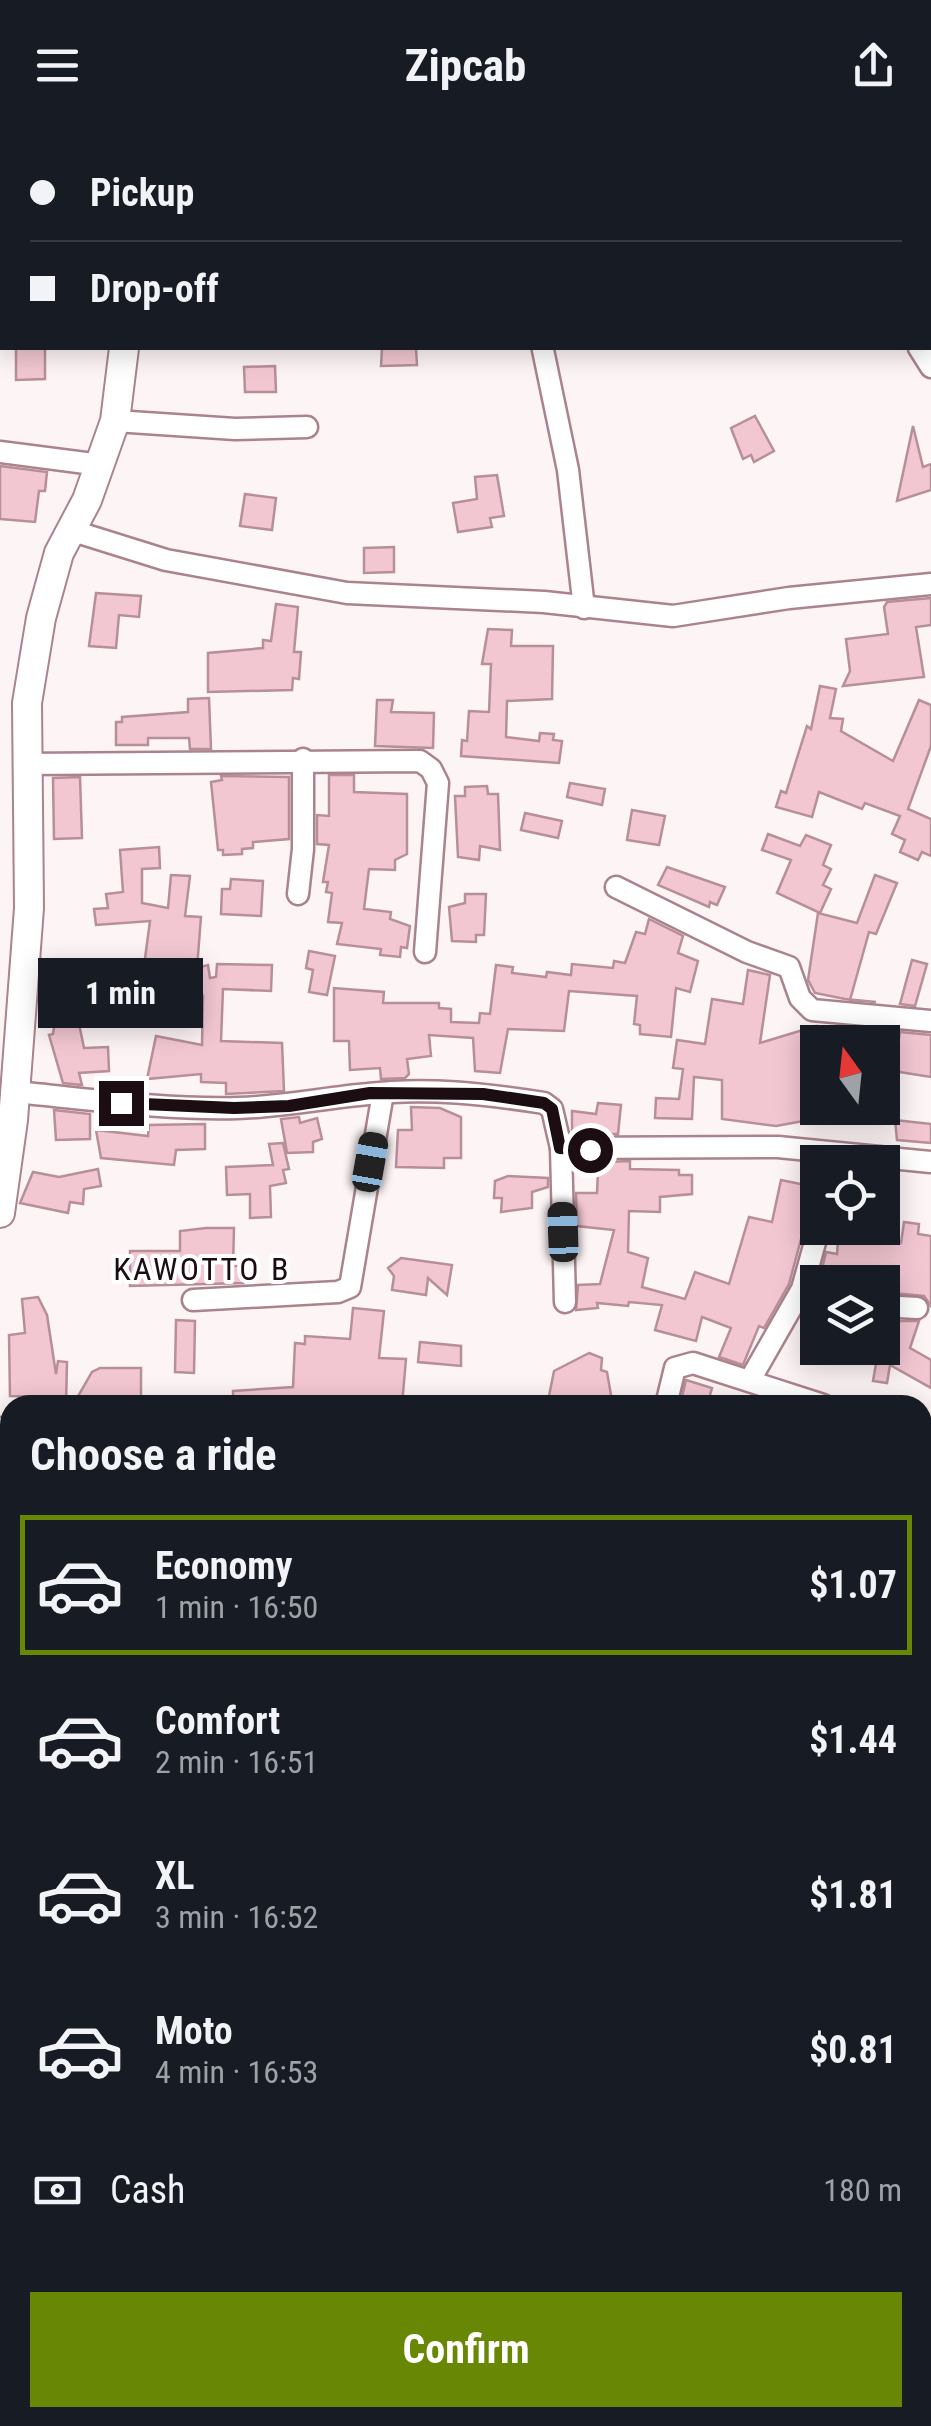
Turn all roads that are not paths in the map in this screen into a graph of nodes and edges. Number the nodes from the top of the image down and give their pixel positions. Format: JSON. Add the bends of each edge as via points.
{"nodes":[{"id":1,"x":124,"y":350,"type":"edge"},
{"id":2,"x":543,"y":350,"type":"dead end"},
{"id":3,"x":115,"y":420,"type":"junction"},
{"id":4,"x":307,"y":427,"type":"dead end"},
{"id":5,"x":0,"y":452,"type":"edge"},
{"id":6,"x":101,"y":464,"type":"junction"},
{"id":7,"x":70,"y":530,"type":"junction"},
{"id":8,"x":931,"y":584,"type":"edge"},
{"id":9,"x":584,"y":608,"type":"junction"},
{"id":10,"x":303,"y":760,"type":"junction"},
{"id":11,"x":26,"y":764,"type":"junction"},
{"id":12,"x":616,"y":887,"type":"dead end"},
{"id":13,"x":298,"y":894,"type":"dead end"},
{"id":14,"x":425,"y":952,"type":"dead end"},
{"id":15,"x":931,"y":1021,"type":"edge"},
{"id":16,"x":15,"y":1092,"type":"junction"},
{"id":17,"x":383,"y":1093,"type":"junction"},
{"id":18,"x":560,"y":1148,"type":"junction"},
{"id":19,"x":800,"y":1150,"type":"edge"},
{"id":20,"x":900,"y":1160,"type":"edge"},
{"id":21,"x":931,"y":1162,"type":"edge"},
{"id":22,"x":0,"y":1213,"type":"edge"},
{"id":23,"x":193,"y":1300,"type":"dead end"},
{"id":24,"x":565,"y":1302,"type":"dead end"},
{"id":25,"x":800,"y":1307,"type":"edge"},
{"id":26,"x":900,"y":1307,"type":"edge"},
{"id":27,"x":916,"y":1308,"type":"dead end"},
{"id":28,"x":750,"y":1380,"type":"junction"},
{"id":29,"x":667,"y":1395,"type":"edge"},
{"id":30,"x":794,"y":1395,"type":"edge"}],
"edges":[{"from":1,"to":3,"type":"street"},
{"from":2,"to":9,"type":"street","via":[[568,470]]},
{"from":3,"to":4,"type":"street"},
{"from":3,"to":6,"type":"street"},
{"from":5,"to":6,"type":"street"},
{"from":6,"to":7,"type":"street"},
{"from":7,"to":9,"type":"street","via":[[166,560],[347,593]]},
{"from":7,"to":11,"type":"street","via":[[41,618],[27,703]]},
{"from":8,"to":9,"type":"street","via":[[673,616]]},
{"from":10,"to":11,"type":"street"},
{"from":10,"to":13,"type":"street"},
{"from":10,"to":14,"type":"street","via":[[420,761],[437,777]]},
{"from":11,"to":16,"type":"street","via":[[29,908]]},
{"from":12,"to":15,"type":"street","via":[[789,967],[812,1010]]},
{"from":16,"to":17,"type":"street","via":[[234,1108]]},
{"from":16,"to":22,"type":"street"},
{"from":17,"to":18,"type":"street","via":[[483,1094],[544,1103],[557,1118]]},
{"from":17,"to":23,"type":"street","via":[[350,1286]]},
{"from":18,"to":19,"type":"street"},
{"from":18,"to":24,"type":"street"},
{"from":20,"to":21,"type":"street"},
{"from":25,"to":28,"type":"street"},
{"from":26,"to":27,"type":"street"},
{"from":28,"to":29,"type":"street","via":[[682,1364],[670,1376]]},
{"from":28,"to":30,"type":"street"}]}
